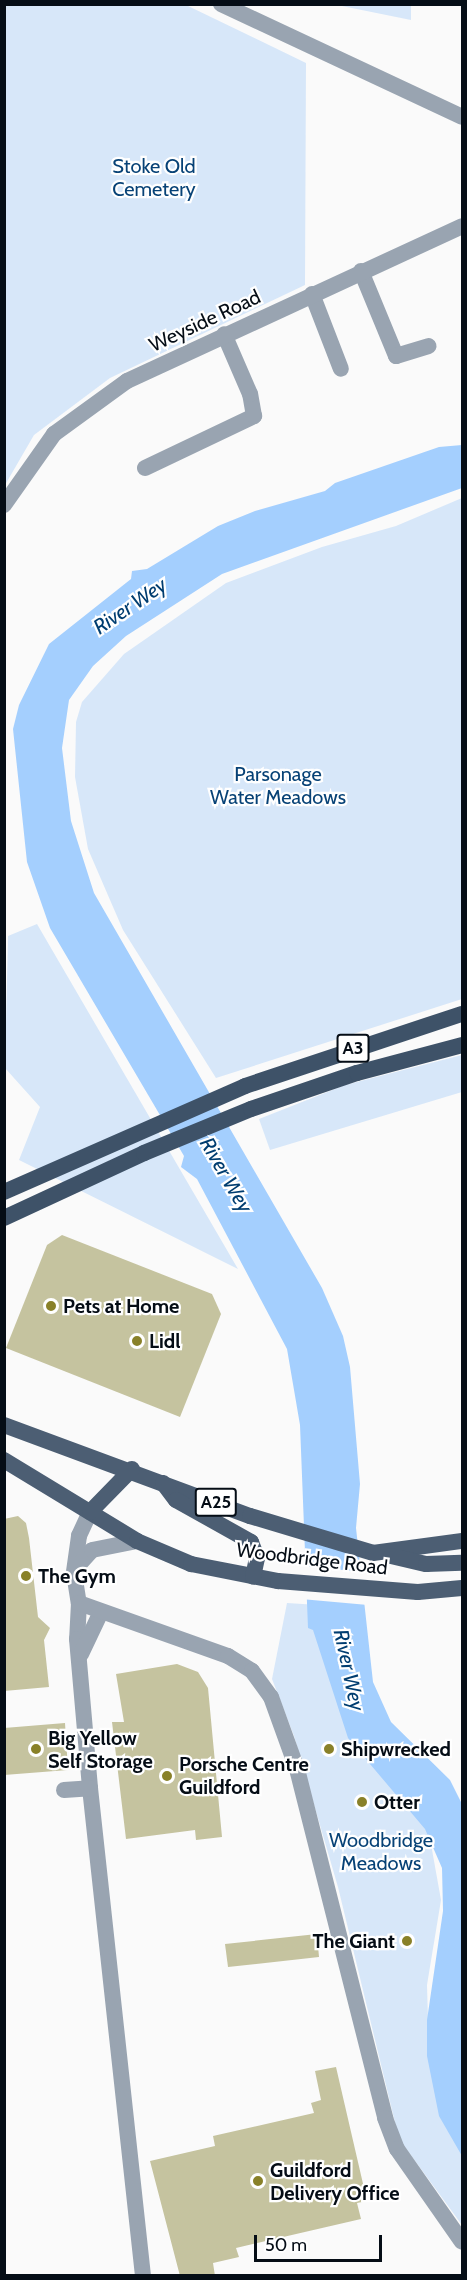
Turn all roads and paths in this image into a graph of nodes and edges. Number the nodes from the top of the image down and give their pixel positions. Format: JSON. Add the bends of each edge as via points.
{"nodes":[{"id":1,"x":221,"y":4,"type":"edge"},
{"id":2,"x":462,"y":117,"type":"edge"},
{"id":3,"x":462,"y":226,"type":"edge"},
{"id":4,"x":361,"y":271,"type":"junction"},
{"id":5,"x":312,"y":294,"type":"junction"},
{"id":6,"x":224,"y":334,"type":"junction"},
{"id":7,"x":428,"y":346,"type":"dead end"},
{"id":8,"x":341,"y":369,"type":"dead end"},
{"id":9,"x":145,"y":468,"type":"dead end"},
{"id":10,"x":4,"y":505,"type":"edge"},
{"id":11,"x":462,"y":1014,"type":"edge"},
{"id":12,"x":462,"y":1045,"type":"edge"},
{"id":13,"x":4,"y":1192,"type":"edge"},
{"id":14,"x":4,"y":1218,"type":"edge"},
{"id":15,"x":4,"y":1425,"type":"edge"},
{"id":16,"x":4,"y":1460,"type":"edge"},
{"id":17,"x":132,"y":1469,"type":"junction"},
{"id":18,"x":160,"y":1480,"type":"junction"},
{"id":19,"x":90,"y":1512,"type":"junction"},
{"id":20,"x":462,"y":1532,"type":"edge"},
{"id":21,"x":137,"y":1541,"type":"junction"},
{"id":22,"x":462,"y":1541,"type":"edge"},
{"id":23,"x":462,"y":1552,"type":"edge"},
{"id":24,"x":380,"y":1554,"type":"junction"},
{"id":25,"x":462,"y":1563,"type":"edge"},
{"id":26,"x":74,"y":1573,"type":"junction"},
{"id":27,"x":254,"y":1576,"type":"junction"},
{"id":28,"x":462,"y":1588,"type":"edge"},
{"id":29,"x":79,"y":1603,"type":"junction"},
{"id":30,"x":100,"y":1614,"type":"junction"},
{"id":31,"x":80,"y":1657,"type":"junction"},
{"id":32,"x":90,"y":1788,"type":"junction"},
{"id":33,"x":64,"y":1790,"type":"dead end"},
{"id":34,"x":445,"y":2219,"type":"junction"},
{"id":35,"x":462,"y":2227,"type":"edge"},
{"id":36,"x":462,"y":2242,"type":"edge"},
{"id":37,"x":143,"y":2276,"type":"edge"}],
"edges":[{"from":1,"to":2,"type":"street"},
{"from":3,"to":4,"type":"street","name":"Weyside Road"},
{"from":4,"to":5,"type":"street","name":"Weyside Road"},
{"from":4,"to":7,"type":"street","via":[[396,356]]},
{"from":5,"to":6,"type":"street","name":"Weyside Road"},
{"from":5,"to":8,"type":"street"},
{"from":6,"to":9,"type":"street","via":[[250,394],[254,416]]},
{"from":6,"to":10,"type":"street","name":"Weyside Road","via":[[127,381],[80,413],[38,452]]},
{"from":11,"to":13,"type":"highway","number":"A3","via":[[244,1086]]},
{"from":12,"to":14,"type":"highway","number":"A3","via":[[357,1073],[252,1110],[144,1152]]},
{"from":15,"to":17,"type":"main road","name":"Woodbridge Road","number":"A25"},
{"from":16,"to":19,"type":"main road","name":"Woodbridge Road"},
{"from":17,"to":18,"type":"main road","name":"Woodbridge Road","number":"A25"},
{"from":17,"to":19,"type":"main road"},
{"from":18,"to":24,"type":"main road","name":"Woodbridge Road","number":"A25","via":[[300,1532]]},
{"from":18,"to":27,"type":"main road","number":"A25","via":[[176,1500],[252,1542],[257,1558]]},
{"from":19,"to":21,"type":"main road","name":"Woodbridge Road"},
{"from":19,"to":26,"type":"street","via":[[79,1536]]},
{"from":20,"to":24,"type":"street"},
{"from":21,"to":26,"type":"street","via":[[92,1550],[82,1556]]},
{"from":21,"to":27,"type":"main road","name":"Woodbridge Road","via":[[191,1564]]},
{"from":22,"to":24,"type":"main road","name":"Woodbridge Road","number":"A25"},
{"from":23,"to":24,"type":"main road","number":"A25"},
{"from":24,"to":25,"type":"main road","number":"A25","via":[[426,1564]]},
{"from":26,"to":29,"type":"street"},
{"from":27,"to":28,"type":"main road","name":"Woodbridge Road","via":[[418,1592]]},
{"from":29,"to":30,"type":"street"},
{"from":29,"to":31,"type":"street","via":[[75,1614]]},
{"from":30,"to":31,"type":"street"},
{"from":30,"to":34,"type":"street","via":[[228,1656],[252,1671],[271,1697],[297,1769],[385,2118],[397,2149]]},
{"from":31,"to":32,"type":"street"},
{"from":32,"to":33,"type":"street"},
{"from":32,"to":37,"type":"street"},
{"from":34,"to":35,"type":"street"},
{"from":34,"to":36,"type":"street"}]}
